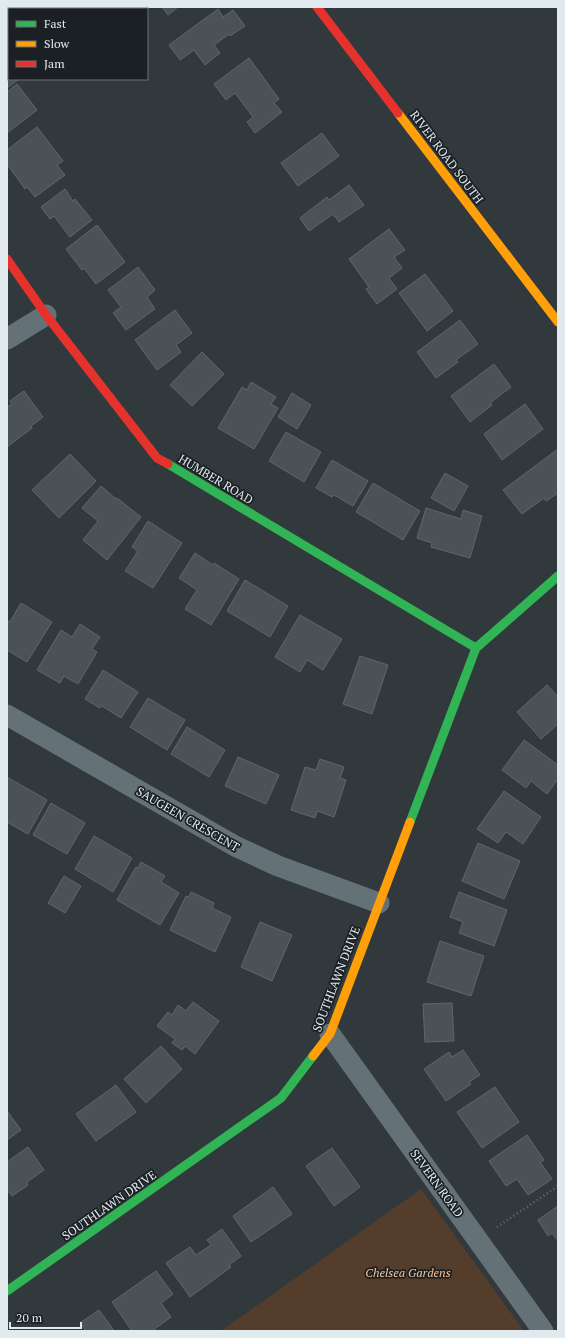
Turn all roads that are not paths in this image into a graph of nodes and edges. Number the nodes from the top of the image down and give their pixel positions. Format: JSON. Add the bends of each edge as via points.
{"nodes":[{"id":1,"x":317,"y":7,"type":"edge"},
{"id":2,"x":7,"y":259,"type":"edge"},
{"id":3,"x":46,"y":315,"type":"junction"},
{"id":4,"x":558,"y":322,"type":"edge"},
{"id":5,"x":7,"y":339,"type":"edge"},
{"id":6,"x":558,"y":576,"type":"edge"},
{"id":7,"x":476,"y":648,"type":"junction"},
{"id":8,"x":7,"y":715,"type":"edge"},
{"id":9,"x":379,"y":903,"type":"junction"},
{"id":10,"x":330,"y":1034,"type":"junction"},
{"id":11,"x":8,"y":1287,"type":"edge"},
{"id":12,"x":544,"y":1331,"type":"edge"}],
"edges":[{"from":1,"to":4,"type":"street","name":"RIVER ROAD SOUTH"},
{"from":2,"to":3,"type":"street","name":"HUMBER ROAD"},
{"from":3,"to":5,"type":"street"},
{"from":3,"to":7,"type":"street","name":"HUMBER ROAD","via":[[157,458]]},
{"from":6,"to":7,"type":"street","name":"SOUTHLAWN DRIVE"},
{"from":7,"to":9,"type":"street","name":"SOUTHLAWN DRIVE"},
{"from":8,"to":9,"type":"street","name":"SAUGEEN CRESCENT","via":[[235,846],[278,866]]},
{"from":9,"to":10,"type":"street","name":"SOUTHLAWN DRIVE"},
{"from":10,"to":11,"type":"street","name":"SOUTHLAWN DRIVE","via":[[281,1098]]},
{"from":10,"to":12,"type":"street","name":"SEVERN ROAD"}]}
